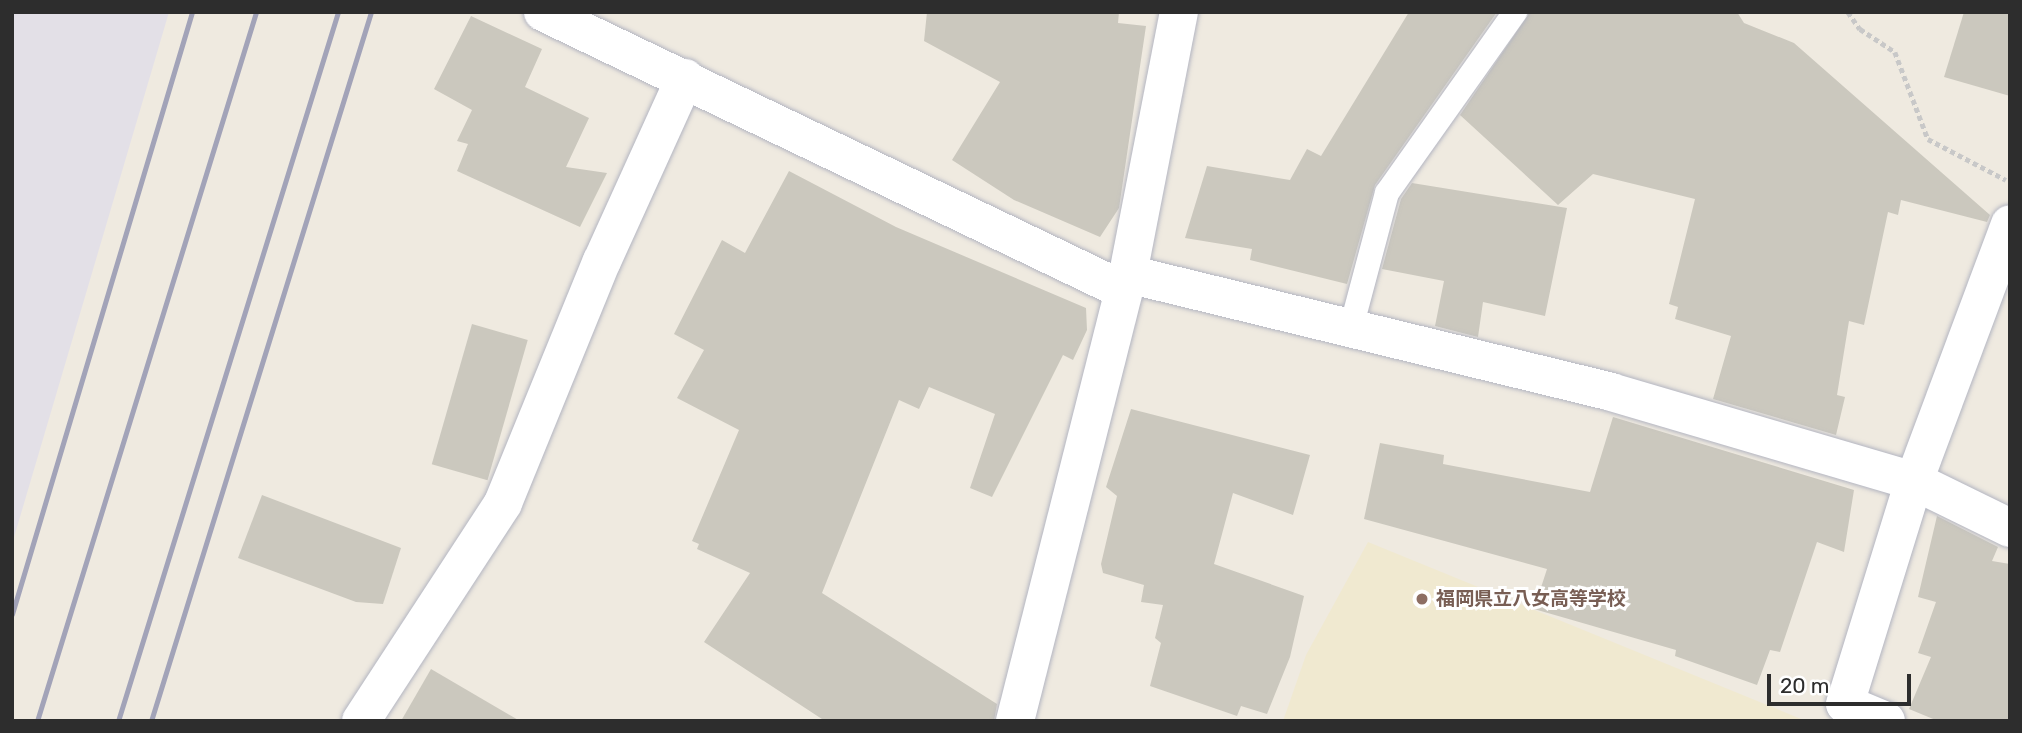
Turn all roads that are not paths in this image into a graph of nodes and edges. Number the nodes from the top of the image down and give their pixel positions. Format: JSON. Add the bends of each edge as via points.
{"nodes":[{"id":1,"x":543,"y":12,"type":"edge"},
{"id":2,"x":1180,"y":12,"type":"edge"},
{"id":3,"x":1514,"y":12,"type":"edge"},
{"id":4,"x":685,"y":78,"type":"junction"},
{"id":5,"x":2010,"y":224,"type":"edge"},
{"id":6,"x":1125,"y":282,"type":"junction"},
{"id":7,"x":1351,"y":328,"type":"junction"},
{"id":8,"x":1914,"y":481,"type":"junction"},
{"id":9,"x":2010,"y":528,"type":"edge"},
{"id":10,"x":361,"y":721,"type":"edge"},
{"id":11,"x":1015,"y":721,"type":"edge"},
{"id":12,"x":1886,"y":721,"type":"edge"}],
"edges":[{"from":1,"to":4,"type":"street"},
{"from":2,"to":6,"type":"street"},
{"from":3,"to":7,"type":"lane","via":[[1387,193]]},
{"from":4,"to":6,"type":"street"},
{"from":4,"to":10,"type":"street","via":[[602,261],[503,503]]},
{"from":5,"to":8,"type":"street"},
{"from":6,"to":7,"type":"street"},
{"from":6,"to":11,"type":"street"},
{"from":7,"to":8,"type":"street","via":[[1611,392]]},
{"from":8,"to":9,"type":"street"},
{"from":8,"to":12,"type":"street","via":[[1845,704]]}]}
